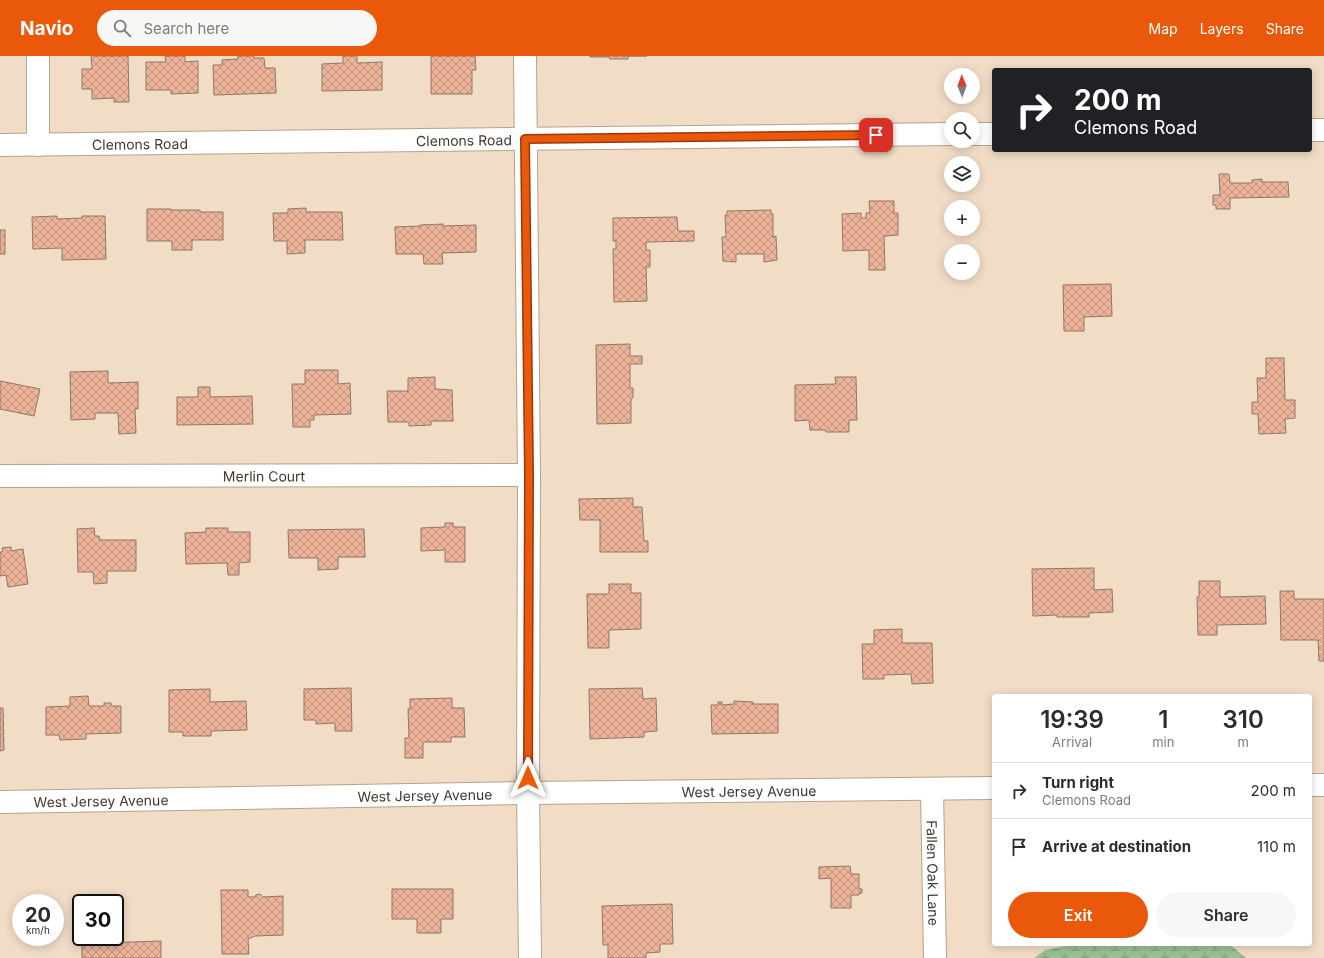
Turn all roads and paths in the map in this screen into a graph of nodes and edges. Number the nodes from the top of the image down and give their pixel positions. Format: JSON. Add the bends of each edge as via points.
{"nodes":[{"id":1,"x":38,"y":56,"type":"edge"},
{"id":2,"x":525,"y":56,"type":"edge"},
{"id":3,"x":1312,"y":130,"type":"edge"},
{"id":4,"x":1324,"y":130,"type":"edge"},
{"id":5,"x":944,"y":134,"type":"edge"},
{"id":6,"x":980,"y":134,"type":"edge"},
{"id":7,"x":992,"y":134,"type":"edge"},
{"id":8,"x":525,"y":139,"type":"junction"},
{"id":9,"x":0,"y":145,"type":"edge"},
{"id":10,"x":38,"y":145,"type":"junction"},
{"id":11,"x":529,"y":474,"type":"junction"},
{"id":12,"x":0,"y":476,"type":"edge"},
{"id":13,"x":1324,"y":785,"type":"edge"},
{"id":14,"x":1312,"y":786,"type":"edge"},
{"id":15,"x":992,"y":788,"type":"edge"},
{"id":16,"x":932,"y":789,"type":"junction"},
{"id":17,"x":528,"y":793,"type":"junction"},
{"id":18,"x":0,"y":802,"type":"edge"},
{"id":19,"x":530,"y":958,"type":"edge"},
{"id":20,"x":934,"y":958,"type":"edge"}],
"edges":[{"from":1,"to":10,"type":"street"},
{"from":2,"to":8,"type":"street"},
{"from":3,"to":4,"type":"street"},
{"from":5,"to":8,"type":"street","name":"Clemons Road"},
{"from":6,"to":7,"type":"street"},
{"from":8,"to":10,"type":"street","name":"Clemons Road"},
{"from":8,"to":11,"type":"street"},
{"from":9,"to":10,"type":"street","name":"Clemons Road"},
{"from":11,"to":12,"type":"street","name":"Merlin Court"},
{"from":11,"to":17,"type":"street"},
{"from":13,"to":14,"type":"street"},
{"from":15,"to":16,"type":"street","name":"West Jersey Avenue"},
{"from":16,"to":17,"type":"street","name":"West Jersey Avenue"},
{"from":16,"to":20,"type":"street","name":"Fallen Oak Lane"},
{"from":17,"to":18,"type":"street","name":"West Jersey Avenue"},
{"from":17,"to":19,"type":"street"}]}
